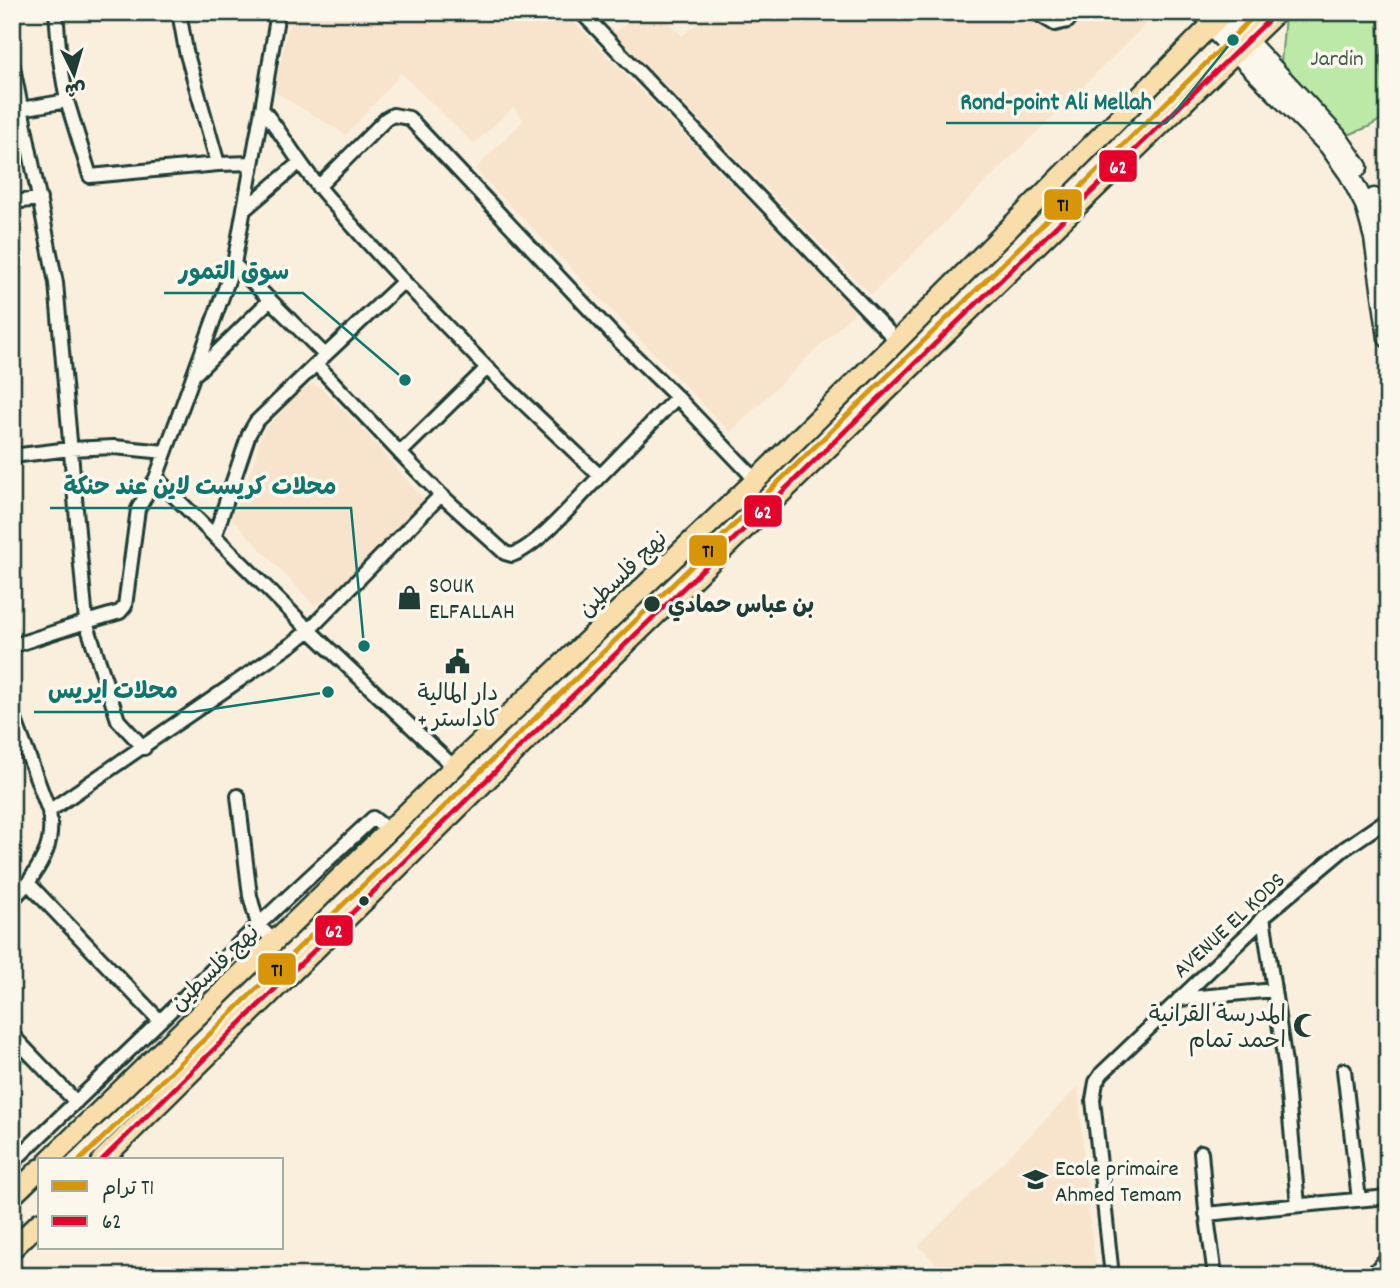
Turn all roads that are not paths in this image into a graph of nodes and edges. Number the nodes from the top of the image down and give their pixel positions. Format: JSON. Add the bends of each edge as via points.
{"nodes":[{"id":1,"x":57,"y":12,"type":"edge"},
{"id":2,"x":179,"y":12,"type":"edge"},
{"id":3,"x":278,"y":12,"type":"edge"},
{"id":4,"x":580,"y":12,"type":"edge"},
{"id":5,"x":1035,"y":12,"type":"edge"},
{"id":6,"x":1073,"y":12,"type":"edge"},
{"id":7,"x":1278,"y":12,"type":"edge"},
{"id":8,"x":1215,"y":15,"type":"edge"},
{"id":9,"x":1243,"y":48,"type":"junction"},
{"id":10,"x":12,"y":62,"type":"edge"},
{"id":11,"x":67,"y":101,"type":"junction"},
{"id":12,"x":21,"y":109,"type":"junction"},
{"id":13,"x":262,"y":109,"type":"junction"},
{"id":14,"x":300,"y":162,"type":"junction"},
{"id":15,"x":252,"y":163,"type":"junction"},
{"id":16,"x":218,"y":164,"type":"junction"},
{"id":17,"x":318,"y":187,"type":"junction"},
{"id":18,"x":40,"y":199,"type":"junction"},
{"id":19,"x":12,"y":202,"type":"edge"},
{"id":20,"x":244,"y":210,"type":"junction"},
{"id":21,"x":1385,"y":221,"type":"edge"},
{"id":22,"x":1388,"y":241,"type":"edge"},
{"id":23,"x":234,"y":264,"type":"junction"},
{"id":24,"x":404,"y":281,"type":"junction"},
{"id":25,"x":270,"y":300,"type":"junction"},
{"id":26,"x":1388,"y":338,"type":"edge"},
{"id":27,"x":897,"y":341,"type":"junction"},
{"id":28,"x":321,"y":360,"type":"junction"},
{"id":29,"x":487,"y":368,"type":"junction"},
{"id":30,"x":193,"y":376,"type":"junction"},
{"id":31,"x":677,"y":397,"type":"junction"},
{"id":32,"x":70,"y":449,"type":"junction"},
{"id":33,"x":165,"y":452,"type":"junction"},
{"id":34,"x":400,"y":453,"type":"junction"},
{"id":35,"x":12,"y":456,"type":"edge"},
{"id":36,"x":600,"y":476,"type":"junction"},
{"id":37,"x":156,"y":478,"type":"junction"},
{"id":38,"x":756,"y":480,"type":"junction"},
{"id":39,"x":441,"y":495,"type":"junction"},
{"id":40,"x":215,"y":534,"type":"junction"},
{"id":41,"x":86,"y":622,"type":"junction"},
{"id":42,"x":309,"y":630,"type":"junction"},
{"id":43,"x":12,"y":646,"type":"edge"},
{"id":44,"x":12,"y":712,"type":"edge"},
{"id":45,"x":144,"y":748,"type":"junction"},
{"id":46,"x":454,"y":767,"type":"junction"},
{"id":47,"x":238,"y":796,"type":"dead end"},
{"id":48,"x":49,"y":811,"type":"junction"},
{"id":49,"x":1388,"y":819,"type":"edge"},
{"id":50,"x":388,"y":830,"type":"junction"},
{"id":51,"x":29,"y":883,"type":"junction"},
{"id":52,"x":12,"y":900,"type":"edge"},
{"id":53,"x":1263,"y":917,"type":"junction"},
{"id":54,"x":258,"y":925,"type":"junction"},
{"id":55,"x":275,"y":942,"type":"junction"},
{"id":56,"x":1274,"y":990,"type":"junction"},
{"id":57,"x":1179,"y":999,"type":"junction"},
{"id":58,"x":160,"y":1021,"type":"junction"},
{"id":59,"x":12,"y":1035,"type":"edge"},
{"id":60,"x":1344,"y":1070,"type":"dead end"},
{"id":61,"x":92,"y":1086,"type":"junction"},
{"id":62,"x":76,"y":1102,"type":"junction"},
{"id":63,"x":108,"y":1103,"type":"junction"},
{"id":64,"x":1201,"y":1152,"type":"dead end"},
{"id":65,"x":51,"y":1158,"type":"edge"},
{"id":66,"x":104,"y":1158,"type":"edge"},
{"id":67,"x":12,"y":1163,"type":"edge"},
{"id":68,"x":38,"y":1171,"type":"edge"},
{"id":69,"x":12,"y":1196,"type":"edge"},
{"id":70,"x":1388,"y":1197,"type":"edge"},
{"id":71,"x":1359,"y":1200,"type":"junction"},
{"id":72,"x":1298,"y":1205,"type":"junction"},
{"id":73,"x":1206,"y":1214,"type":"junction"},
{"id":74,"x":38,"y":1224,"type":"edge"},
{"id":75,"x":12,"y":1249,"type":"edge"},
{"id":76,"x":1388,"y":1257,"type":"edge"},
{"id":77,"x":1112,"y":1276,"type":"edge"},
{"id":78,"x":1215,"y":1276,"type":"edge"},
{"id":79,"x":1371,"y":1276,"type":"edge"}],
"edges":[{"from":1,"to":11,"type":"street"},
{"from":2,"to":16,"type":"street"},
{"from":3,"to":13,"type":"street"},
{"from":4,"to":27,"type":"street"},
{"from":5,"to":6,"type":"street","via":[[1055,24],[1068,21]]},
{"from":7,"to":9,"type":"main road"},
{"from":8,"to":9,"type":"main road"},
{"from":8,"to":27,"type":"main road","name":"نهج فلسطين"},
{"from":9,"to":21,"type":"main road","via":[[1349,152]]},
{"from":9,"to":26,"type":"main road","via":[[1328,146],[1357,189],[1374,239]]},
{"from":9,"to":66,"type":"main road","via":[[541,726]]},
{"from":10,"to":12,"type":"street"},
{"from":11,"to":12,"type":"street"},
{"from":11,"to":16,"type":"street","via":[[90,176]]},
{"from":12,"to":18,"type":"street"},
{"from":13,"to":14,"type":"street"},
{"from":13,"to":15,"type":"street"},
{"from":14,"to":17,"type":"street"},
{"from":14,"to":20,"type":"street"},
{"from":15,"to":16,"type":"street"},
{"from":15,"to":20,"type":"street"},
{"from":17,"to":24,"type":"street"},
{"from":17,"to":31,"type":"street","via":[[386,118],[409,118]]},
{"from":18,"to":19,"type":"street"},
{"from":18,"to":32,"type":"street","via":[[56,283]]},
{"from":20,"to":23,"type":"street"},
{"from":21,"to":22,"type":"main road"},
{"from":23,"to":25,"type":"street"},
{"from":23,"to":30,"type":"street"},
{"from":24,"to":28,"type":"street"},
{"from":24,"to":29,"type":"street"},
{"from":25,"to":28,"type":"street"},
{"from":25,"to":30,"type":"street"},
{"from":27,"to":38,"type":"main road","name":"نهج فلسطين"},
{"from":28,"to":34,"type":"street"},
{"from":28,"to":40,"type":"street","via":[[249,433]]},
{"from":29,"to":34,"type":"street"},
{"from":29,"to":36,"type":"street"},
{"from":30,"to":33,"type":"street"},
{"from":31,"to":36,"type":"street"},
{"from":31,"to":38,"type":"street"},
{"from":32,"to":33,"type":"street"},
{"from":32,"to":35,"type":"street"},
{"from":32,"to":41,"type":"street"},
{"from":33,"to":37,"type":"street"},
{"from":34,"to":39,"type":"street"},
{"from":36,"to":39,"type":"street","via":[[553,525],[512,555]]},
{"from":37,"to":40,"type":"street"},
{"from":37,"to":41,"type":"street","via":[[138,509],[125,606],[120,612]]},
{"from":38,"to":46,"type":"main road","name":"نهج فلسطين"},
{"from":39,"to":42,"type":"street"},
{"from":40,"to":42,"type":"street"},
{"from":41,"to":43,"type":"street"},
{"from":41,"to":45,"type":"street","via":[[118,720]]},
{"from":42,"to":45,"type":"street"},
{"from":42,"to":46,"type":"street"},
{"from":44,"to":48,"type":"street"},
{"from":45,"to":48,"type":"street"},
{"from":46,"to":50,"type":"main road","name":"نهج فلسطين"},
{"from":47,"to":54,"type":"street"},
{"from":48,"to":51,"type":"street","via":[[48,849]]},
{"from":49,"to":53,"type":"street","name":"AVENUE EL KODS","via":[[1344,849]]},
{"from":50,"to":54,"type":"street","via":[[373,818]]},
{"from":50,"to":55,"type":"main road","name":"نهج فلسطين"},
{"from":51,"to":52,"type":"street"},
{"from":51,"to":58,"type":"street"},
{"from":53,"to":56,"type":"street"},
{"from":53,"to":57,"type":"street","name":"AVENUE EL KODS"},
{"from":54,"to":55,"type":"street"},
{"from":54,"to":58,"type":"street"},
{"from":55,"to":63,"type":"main road","name":"نهج فلسطين"},
{"from":56,"to":57,"type":"street"},
{"from":56,"to":72,"type":"street"},
{"from":57,"to":77,"type":"street","name":"AVENUE EL KODS","via":[[1102,1073],[1094,1089]]},
{"from":58,"to":61,"type":"street"},
{"from":59,"to":62,"type":"street"},
{"from":60,"to":71,"type":"street"},
{"from":61,"to":62,"type":"street"},
{"from":61,"to":63,"type":"street"},
{"from":62,"to":67,"type":"street"},
{"from":63,"to":65,"type":"main road","name":"نهج فلسطين"},
{"from":64,"to":73,"type":"street"},
{"from":68,"to":69,"type":"main road"},
{"from":70,"to":71,"type":"street"},
{"from":71,"to":72,"type":"street"},
{"from":72,"to":73,"type":"street"},
{"from":73,"to":78,"type":"street"},
{"from":74,"to":75,"type":"main road"},
{"from":76,"to":79,"type":"street"}]}
